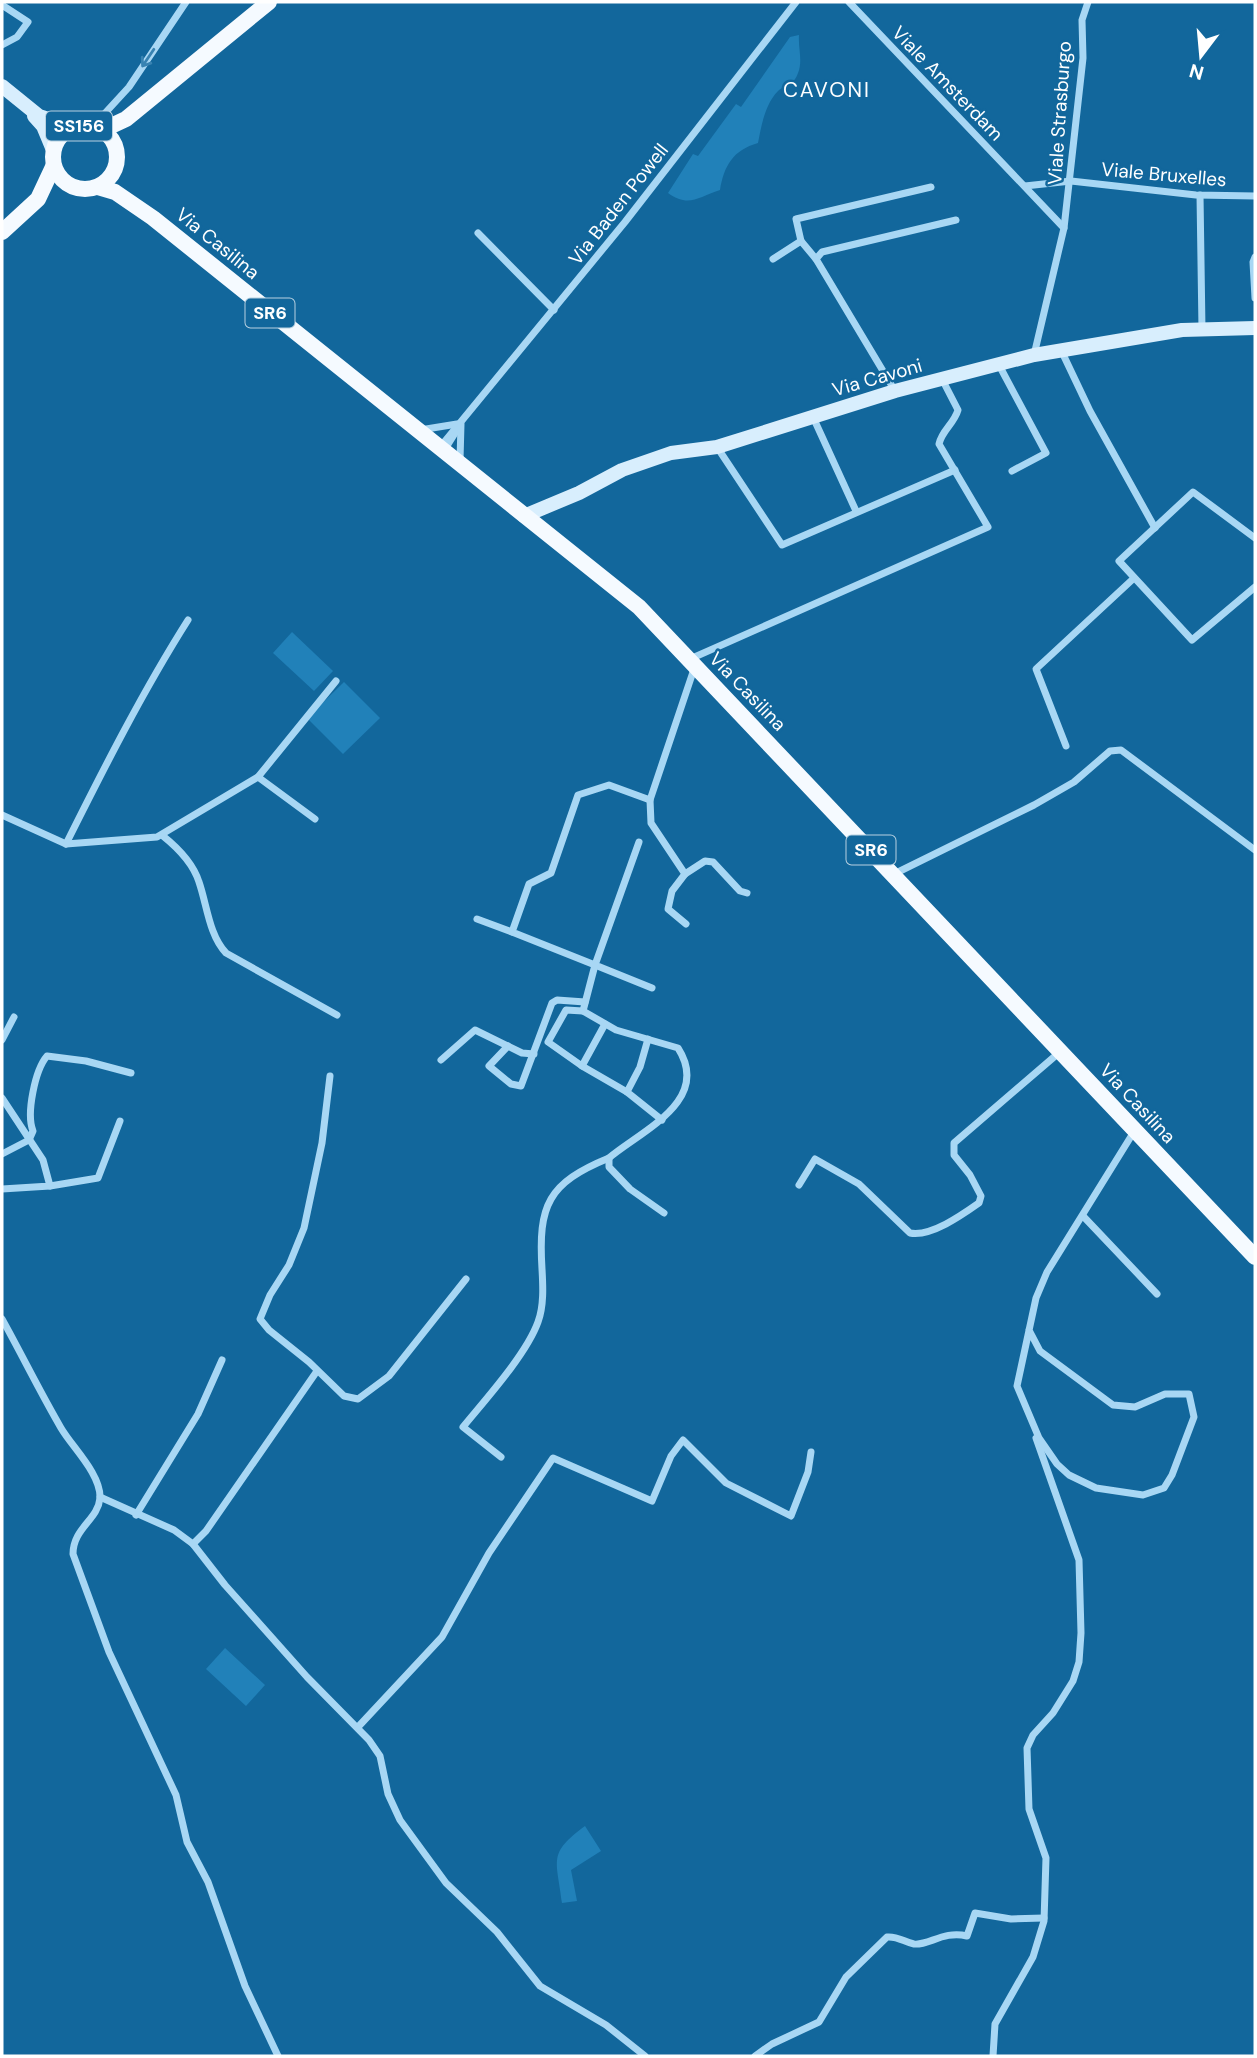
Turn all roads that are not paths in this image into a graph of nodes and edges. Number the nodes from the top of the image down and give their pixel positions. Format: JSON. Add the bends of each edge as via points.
{"nodes":[{"id":1,"x":17,"y":2,"type":"edge"},
{"id":2,"x":186,"y":2,"type":"edge"},
{"id":3,"x":269,"y":2,"type":"edge"},
{"id":4,"x":796,"y":2,"type":"edge"},
{"id":5,"x":849,"y":2,"type":"edge"},
{"id":6,"x":1088,"y":2,"type":"edge"},
{"id":7,"x":2,"y":5,"type":"edge"},
{"id":8,"x":12,"y":10,"type":"junction"},
{"id":9,"x":2,"y":45,"type":"edge"},
{"id":10,"x":2,"y":86,"type":"edge"},
{"id":11,"x":24,"y":105,"type":"junction"},
{"id":12,"x":139,"y":109,"type":"junction"},
{"id":13,"x":94,"y":126,"type":"junction"},
{"id":14,"x":72,"y":127,"type":"junction"},
{"id":15,"x":116,"y":149,"type":"junction"},
{"id":16,"x":53,"y":159,"type":"junction"},
{"id":17,"x":116,"y":166,"type":"junction"},
{"id":18,"x":1071,"y":181,"type":"junction"},
{"id":19,"x":1025,"y":186,"type":"junction"},
{"id":20,"x":931,"y":187,"type":"dead end"},
{"id":21,"x":90,"y":188,"type":"junction"},
{"id":22,"x":1200,"y":195,"type":"junction"},
{"id":23,"x":1255,"y":196,"type":"edge"},
{"id":24,"x":38,"y":199,"type":"junction"},
{"id":25,"x":153,"y":218,"type":"junction"},
{"id":26,"x":956,"y":220,"type":"dead end"},
{"id":27,"x":1064,"y":228,"type":"junction"},
{"id":28,"x":2,"y":232,"type":"edge"},
{"id":29,"x":478,"y":233,"type":"dead end"},
{"id":30,"x":801,"y":241,"type":"junction"},
{"id":31,"x":1255,"y":257,"type":"edge"},
{"id":32,"x":774,"y":259,"type":"dead end"},
{"id":33,"x":816,"y":259,"type":"junction"},
{"id":34,"x":1255,"y":298,"type":"edge"},
{"id":35,"x":554,"y":310,"type":"junction"},
{"id":36,"x":1255,"y":328,"type":"edge"},
{"id":37,"x":1202,"y":330,"type":"junction"},
{"id":38,"x":1061,"y":350,"type":"junction"},
{"id":39,"x":1034,"y":355,"type":"junction"},
{"id":40,"x":999,"y":364,"type":"junction"},
{"id":41,"x":943,"y":379,"type":"junction"},
{"id":42,"x":895,"y":391,"type":"junction"},
{"id":43,"x":813,"y":416,"type":"junction"},
{"id":44,"x":461,"y":423,"type":"junction"},
{"id":45,"x":415,"y":430,"type":"junction"},
{"id":46,"x":716,"y":447,"type":"junction"},
{"id":47,"x":440,"y":450,"type":"junction"},
{"id":48,"x":463,"y":468,"type":"junction"},
{"id":49,"x":955,"y":470,"type":"junction"},
{"id":50,"x":1012,"y":471,"type":"dead end"},
{"id":51,"x":856,"y":512,"type":"junction"},
{"id":52,"x":524,"y":516,"type":"junction"},
{"id":53,"x":1154,"y":528,"type":"junction"},
{"id":54,"x":1255,"y":538,"type":"edge"},
{"id":55,"x":1133,"y":579,"type":"junction"},
{"id":56,"x":1255,"y":587,"type":"edge"},
{"id":57,"x":188,"y":620,"type":"dead end"},
{"id":58,"x":692,"y":663,"type":"junction"},
{"id":59,"x":337,"y":681,"type":"dead end"},
{"id":60,"x":1066,"y":746,"type":"dead end"},
{"id":61,"x":258,"y":778,"type":"junction"},
{"id":62,"x":650,"y":800,"type":"junction"},
{"id":63,"x":2,"y":815,"type":"edge"},
{"id":64,"x":315,"y":819,"type":"dead end"},
{"id":65,"x":163,"y":835,"type":"junction"},
{"id":66,"x":639,"y":842,"type":"dead end"},
{"id":67,"x":66,"y":844,"type":"junction"},
{"id":68,"x":1255,"y":850,"type":"edge"},
{"id":69,"x":685,"y":874,"type":"junction"},
{"id":70,"x":894,"y":874,"type":"junction"},
{"id":71,"x":747,"y":893,"type":"dead end"},
{"id":72,"x":477,"y":919,"type":"dead end"},
{"id":73,"x":686,"y":924,"type":"dead end"},
{"id":74,"x":512,"y":932,"type":"junction"},
{"id":75,"x":595,"y":964,"type":"junction"},
{"id":76,"x":652,"y":988,"type":"dead end"},
{"id":77,"x":584,"y":1007,"type":"junction"},
{"id":78,"x":337,"y":1015,"type":"dead end"},
{"id":79,"x":14,"y":1017,"type":"dead end"},
{"id":80,"x":605,"y":1024,"type":"junction"},
{"id":81,"x":2,"y":1040,"type":"edge"},
{"id":82,"x":648,"y":1040,"type":"junction"},
{"id":83,"x":508,"y":1046,"type":"junction"},
{"id":84,"x":1061,"y":1051,"type":"junction"},
{"id":85,"x":534,"y":1054,"type":"junction"},
{"id":86,"x":441,"y":1060,"type":"dead end"},
{"id":87,"x":582,"y":1066,"type":"junction"},
{"id":88,"x":131,"y":1073,"type":"dead end"},
{"id":89,"x":330,"y":1076,"type":"dead end"},
{"id":90,"x":627,"y":1092,"type":"junction"},
{"id":91,"x":2,"y":1098,"type":"edge"},
{"id":92,"x":662,"y":1120,"type":"junction"},
{"id":93,"x":120,"y":1121,"type":"dead end"},
{"id":94,"x":1135,"y":1130,"type":"junction"},
{"id":95,"x":29,"y":1140,"type":"junction"},
{"id":96,"x":2,"y":1154,"type":"edge"},
{"id":97,"x":609,"y":1158,"type":"junction"},
{"id":98,"x":799,"y":1185,"type":"dead end"},
{"id":99,"x":50,"y":1186,"type":"junction"},
{"id":100,"x":2,"y":1189,"type":"edge"},
{"id":101,"x":664,"y":1213,"type":"dead end"},
{"id":102,"x":1083,"y":1216,"type":"junction"},
{"id":103,"x":1255,"y":1257,"type":"edge"},
{"id":104,"x":466,"y":1279,"type":"dead end"},
{"id":105,"x":1157,"y":1294,"type":"dead end"},
{"id":106,"x":2,"y":1319,"type":"edge"},
{"id":107,"x":1029,"y":1330,"type":"junction"},
{"id":108,"x":222,"y":1360,"type":"dead end"},
{"id":109,"x":317,"y":1371,"type":"junction"},
{"id":110,"x":1036,"y":1430,"type":"junction"},
{"id":111,"x":811,"y":1451,"type":"dead end"},
{"id":112,"x":500,"y":1457,"type":"dead end"},
{"id":113,"x":100,"y":1497,"type":"junction"},
{"id":114,"x":136,"y":1515,"type":"junction"},
{"id":115,"x":193,"y":1544,"type":"junction"},
{"id":116,"x":358,"y":1727,"type":"junction"},
{"id":117,"x":1044,"y":1918,"type":"junction"},
{"id":118,"x":278,"y":2056,"type":"edge"},
{"id":119,"x":646,"y":2056,"type":"edge"},
{"id":120,"x":755,"y":2056,"type":"edge"},
{"id":121,"x":993,"y":2056,"type":"edge"}],
"edges":[{"from":1,"to":8,"type":"street"},
{"from":2,"to":13,"type":"street","one_way":true,"via":[[129,87]]},
{"from":3,"to":12,"type":"main road","number":"SS156"},
{"from":4,"to":35,"type":"street","name":"Via Baden Powell"},
{"from":5,"to":19,"type":"street","name":"Viale Amsterdam"},
{"from":6,"to":18,"type":"street","name":"Viale Strasburgo","via":[[1082,20],[1084,46]]},
{"from":7,"to":8,"type":"street"},
{"from":8,"to":9,"type":"street","via":[[28,22],[18,37]]},
{"from":10,"to":11,"type":"street"},
{"from":11,"to":14,"type":"street","via":[[47,121]]},
{"from":11,"to":16,"type":"street","via":[[43,126]]},
{"from":12,"to":13,"type":"main road","number":"SS156","via":[[111,126]]},
{"from":12,"to":15,"type":"main road","number":"SS156"},
{"from":13,"to":14,"type":"main road","number":"SS156"},
{"from":13,"to":15,"type":"main road","number":"SS156"},
{"from":14,"to":16,"type":"main road","number":"SS156","via":[[63,133]]},
{"from":15,"to":17,"type":"main road","number":"SS156"},
{"from":16,"to":21,"type":"main road","number":"SS156","via":[[68,185]]},
{"from":16,"to":24,"type":"main road","number":"SS156"},
{"from":17,"to":21,"type":"main road","number":"SS156","via":[[112,175]]},
{"from":17,"to":25,"type":"main road","name":"Via Casilina","number":"SR6","via":[[126,188]]},
{"from":18,"to":19,"type":"street","name":"Viale Bruxelles"},
{"from":18,"to":22,"type":"street","name":"Viale Bruxelles"},
{"from":18,"to":27,"type":"street","name":"Viale Strasburgo"},
{"from":19,"to":27,"type":"street","name":"Viale Strasburgo"},
{"from":20,"to":30,"type":"street","via":[[796,219]]},
{"from":21,"to":24,"type":"main road","number":"SS156"},
{"from":21,"to":25,"type":"main road","name":"Via Casilina","number":"SR6","via":[[115,192]]},
{"from":22,"to":23,"type":"street","name":"Viale Bruxelles"},
{"from":22,"to":37,"type":"street"},
{"from":24,"to":28,"type":"main road","number":"SS156"},
{"from":25,"to":45,"type":"main road","name":"Via Casilina","number":"SR6"},
{"from":26,"to":33,"type":"street","via":[[822,252]]},
{"from":27,"to":39,"type":"street","name":"Viale Strasburgo"},
{"from":29,"to":35,"type":"street"},
{"from":30,"to":32,"type":"street"},
{"from":30,"to":33,"type":"street"},
{"from":31,"to":34,"type":"street"},
{"from":33,"to":42,"type":"street"},
{"from":35,"to":44,"type":"street","name":"Via Baden Powell"},
{"from":36,"to":37,"type":"street","name":"Via Cavoni"},
{"from":37,"to":38,"type":"street","name":"Via Cavoni"},
{"from":38,"to":39,"type":"street","name":"Via Cavoni"},
{"from":38,"to":53,"type":"street"},
{"from":39,"to":40,"type":"street","name":"Via Cavoni"},
{"from":40,"to":41,"type":"street","name":"Via Cavoni"},
{"from":40,"to":50,"type":"street","via":[[1046,453]]},
{"from":41,"to":42,"type":"street","name":"Via Cavoni"},
{"from":41,"to":49,"type":"street","via":[[958,410],[939,444]]},
{"from":42,"to":43,"type":"street","name":"Via Cavoni"},
{"from":43,"to":46,"type":"street","name":"Via Cavoni"},
{"from":43,"to":51,"type":"street"},
{"from":44,"to":45,"type":"street"},
{"from":44,"to":47,"type":"street","name":"Via Baden Powell"},
{"from":44,"to":48,"type":"street","via":[[458,454]]},
{"from":45,"to":47,"type":"main road","name":"Via Casilina","number":"SR6"},
{"from":46,"to":51,"type":"street","via":[[782,545]]},
{"from":46,"to":52,"type":"street","name":"Via Cavoni","via":[[671,453],[622,470]]},
{"from":47,"to":48,"type":"main road","name":"Via Casilina","number":"SR6"},
{"from":48,"to":52,"type":"main road","name":"Via Casilina","number":"SR6"},
{"from":49,"to":51,"type":"street"},
{"from":49,"to":58,"type":"street","via":[[988,527]]},
{"from":52,"to":58,"type":"main road","name":"Via Casilina","number":"SR6","via":[[639,607]]},
{"from":53,"to":54,"type":"street","via":[[1194,492]]},
{"from":53,"to":55,"type":"street","via":[[1118,561]]},
{"from":55,"to":56,"type":"street","via":[[1192,640]]},
{"from":55,"to":60,"type":"street","via":[[1036,669]]},
{"from":57,"to":67,"type":"street","via":[[152,676]]},
{"from":58,"to":62,"type":"street"},
{"from":58,"to":70,"type":"main road","name":"Via Casilina","number":"SR6"},
{"from":59,"to":61,"type":"street"},
{"from":61,"to":64,"type":"street"},
{"from":61,"to":65,"type":"street"},
{"from":62,"to":69,"type":"street","via":[[651,823]]},
{"from":62,"to":74,"type":"street","via":[[610,785],[578,795],[551,873],[529,884]]},
{"from":63,"to":67,"type":"street"},
{"from":65,"to":67,"type":"street"},
{"from":65,"to":78,"type":"street","via":[[199,880],[218,942],[226,953]]},
{"from":66,"to":75,"type":"street"},
{"from":68,"to":70,"type":"street","via":[[1121,750],[1110,751],[1074,782],[1034,805]]},
{"from":69,"to":71,"type":"street","via":[[705,861],[713,862]]},
{"from":69,"to":73,"type":"street","via":[[672,891],[668,909]]},
{"from":70,"to":84,"type":"main road","name":"Via Casilina","number":"SR6"},
{"from":72,"to":74,"type":"street"},
{"from":74,"to":75,"type":"street"},
{"from":75,"to":76,"type":"street"},
{"from":75,"to":77,"type":"street"},
{"from":77,"to":80,"type":"street"},
{"from":77,"to":85,"type":"street","via":[[557,1000],[552,1003]]},
{"from":77,"to":87,"type":"street","via":[[566,1010],[548,1042]]},
{"from":79,"to":81,"type":"street"},
{"from":80,"to":82,"type":"street"},
{"from":80,"to":87,"type":"street"},
{"from":82,"to":90,"type":"street"},
{"from":82,"to":92,"type":"street","via":[[678,1048],[685,1059],[687,1075],[680,1097]]},
{"from":83,"to":85,"type":"street"},
{"from":83,"to":85,"type":"street","via":[[489,1066],[511,1084],[521,1086]]},
{"from":83,"to":86,"type":"street","via":[[475,1030]]},
{"from":84,"to":94,"type":"main road","name":"Via Casilina","number":"SR6"},
{"from":84,"to":98,"type":"street","via":[[954,1143],[954,1155],[981,1196],[970,1210],[940,1226],[910,1233],[859,1184],[814,1159]]},
{"from":87,"to":90,"type":"street"},
{"from":88,"to":95,"type":"street","via":[[47,1056],[32,1099]]},
{"from":89,"to":109,"type":"street","via":[[304,1228],[260,1319]]},
{"from":90,"to":92,"type":"street"},
{"from":91,"to":95,"type":"street"},
{"from":92,"to":97,"type":"street"},
{"from":93,"to":99,"type":"street","via":[[98,1178]]},
{"from":94,"to":102,"type":"street"},
{"from":94,"to":103,"type":"main road","name":"Via Casilina","number":"SR6"},
{"from":95,"to":96,"type":"street"},
{"from":95,"to":99,"type":"street","via":[[43,1160]]},
{"from":97,"to":101,"type":"street","via":[[609,1167],[630,1189]]},
{"from":97,"to":112,"type":"street","via":[[570,1179],[547,1203],[542,1219],[538,1323],[463,1427]]},
{"from":99,"to":100,"type":"street"},
{"from":102,"to":105,"type":"street"},
{"from":102,"to":107,"type":"street","via":[[1047,1272]]},
{"from":104,"to":109,"type":"street","via":[[390,1376],[366,1395],[344,1396]]},
{"from":106,"to":113,"type":"street","via":[[61,1429],[95,1479]]},
{"from":107,"to":110,"type":"street","via":[[1017,1386]]},
{"from":107,"to":110,"type":"street","via":[[1040,1351],[1113,1405],[1135,1407],[1165,1394],[1189,1394],[1194,1417],[1164,1488],[1143,1495],[1096,1488],[1069,1475]]},
{"from":108,"to":114,"type":"street","via":[[198,1414]]},
{"from":109,"to":115,"type":"street"},
{"from":110,"to":117,"type":"street","via":[[1079,1560],[1082,1602],[1079,1662],[1073,1681],[1027,1748],[1029,1809],[1046,1858]]},
{"from":111,"to":116,"type":"street","via":[[808,1472],[790,1517],[726,1483],[683,1440],[652,1501],[553,1458],[489,1553],[442,1637]]},
{"from":113,"to":114,"type":"street"},
{"from":113,"to":118,"type":"street","via":[[73,1540],[73,1554],[109,1652],[181,1808],[187,1842],[208,1882],[245,1986]]},
{"from":114,"to":115,"type":"street","via":[[174,1530]]},
{"from":115,"to":116,"type":"street","via":[[307,1677]]},
{"from":116,"to":119,"type":"street","via":[[380,1756],[388,1794],[400,1820],[446,1883],[497,1932],[540,1986],[606,2025]]},
{"from":117,"to":120,"type":"street","via":[[975,1913],[967,1936],[954,1932],[916,1944],[887,1937],[846,1977],[819,2022]]},
{"from":117,"to":121,"type":"street","via":[[1033,1957],[995,2024]]}]}
